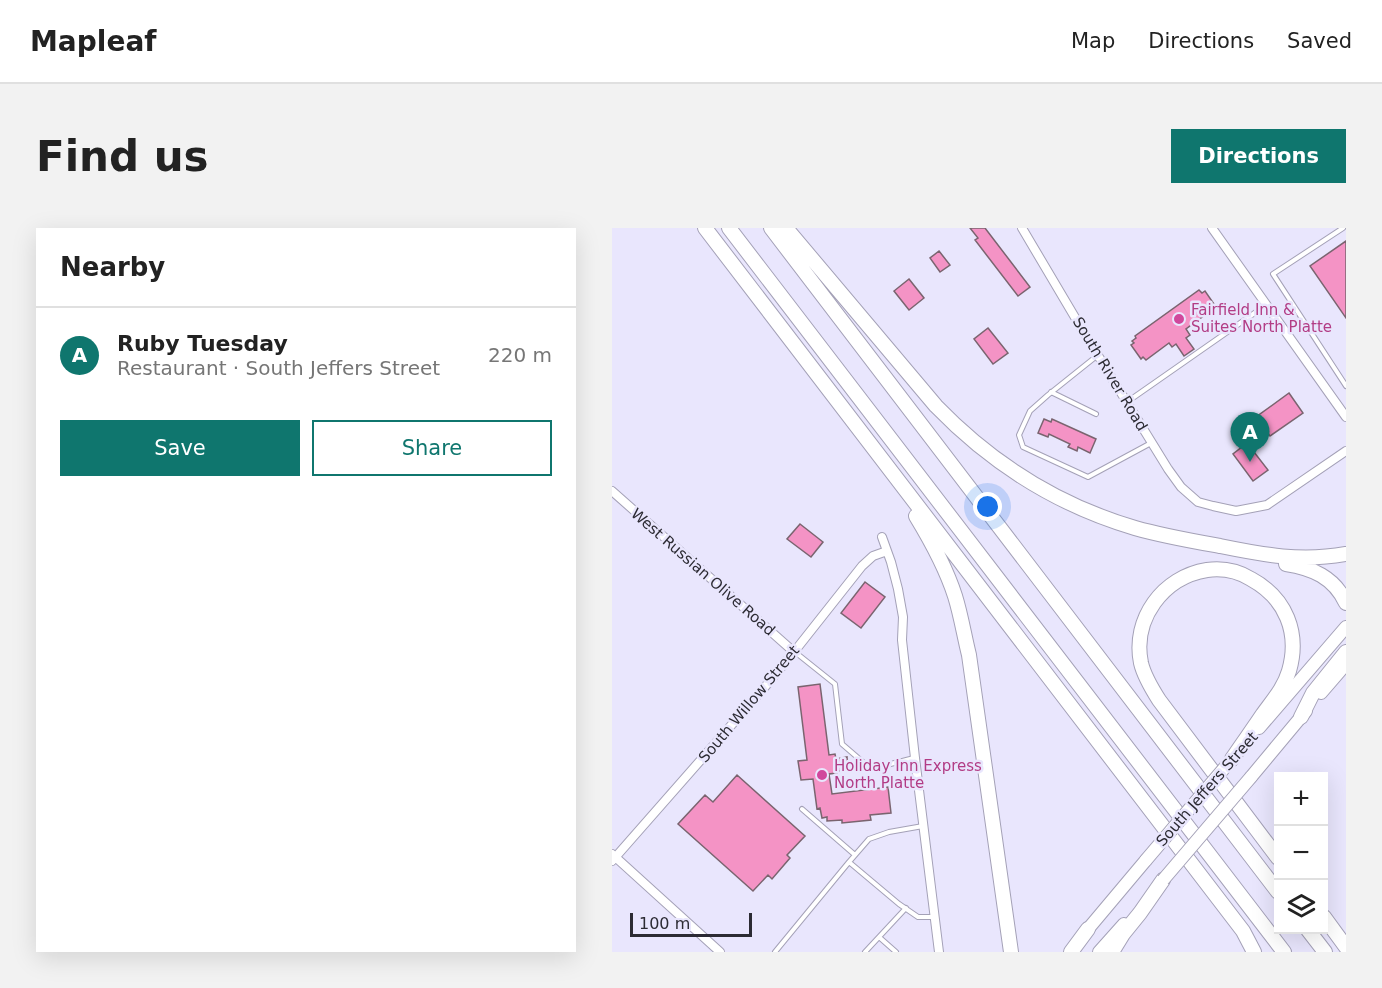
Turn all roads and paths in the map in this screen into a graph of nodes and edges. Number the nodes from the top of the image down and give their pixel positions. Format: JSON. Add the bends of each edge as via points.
{"nodes":[{"id":1,"x":705,"y":228,"type":"edge"},
{"id":2,"x":729,"y":228,"type":"edge"},
{"id":3,"x":771,"y":228,"type":"edge"},
{"id":4,"x":786,"y":228,"type":"edge"},
{"id":5,"x":1022,"y":228,"type":"edge"},
{"id":6,"x":1212,"y":228,"type":"edge"},
{"id":7,"x":1343,"y":228,"type":"edge"},
{"id":8,"x":1267,"y":305,"type":"junction"},
{"id":9,"x":1098,"y":355,"type":"junction"},
{"id":10,"x":1346,"y":386,"type":"edge"},
{"id":11,"x":1051,"y":392,"type":"junction"},
{"id":12,"x":1127,"y":402,"type":"junction"},
{"id":13,"x":1096,"y":414,"type":"dead end"},
{"id":14,"x":1346,"y":417,"type":"edge"},
{"id":15,"x":1152,"y":442,"type":"junction"},
{"id":16,"x":873,"y":449,"type":"junction"},
{"id":17,"x":1346,"y":451,"type":"edge"},
{"id":18,"x":612,"y":491,"type":"edge"},
{"id":19,"x":882,"y":537,"type":"dead end"},
{"id":20,"x":1188,"y":540,"type":"junction"},
{"id":21,"x":887,"y":551,"type":"junction"},
{"id":22,"x":1346,"y":554,"type":"edge"},
{"id":23,"x":1346,"y":603,"type":"edge"},
{"id":24,"x":1346,"y":627,"type":"edge"},
{"id":25,"x":794,"y":652,"type":"junction"},
{"id":26,"x":1346,"y":652,"type":"edge"},
{"id":27,"x":1346,"y":664,"type":"edge"},
{"id":28,"x":1301,"y":717,"type":"junction"},
{"id":29,"x":915,"y":758,"type":"junction"},
{"id":30,"x":1232,"y":759,"type":"junction"},
{"id":31,"x":802,"y":809,"type":"dead end"},
{"id":32,"x":924,"y":825,"type":"junction"},
{"id":33,"x":1274,"y":853,"type":"edge"},
{"id":34,"x":855,"y":855,"type":"junction"},
{"id":35,"x":613,"y":857,"type":"edge"},
{"id":36,"x":849,"y":862,"type":"junction"},
{"id":37,"x":1163,"y":880,"type":"junction"},
{"id":38,"x":1274,"y":887,"type":"edge"},
{"id":39,"x":906,"y":908,"type":"junction"},
{"id":40,"x":935,"y":917,"type":"junction"},
{"id":41,"x":1328,"y":924,"type":"edge"},
{"id":42,"x":1088,"y":929,"type":"joint"},
{"id":43,"x":1311,"y":934,"type":"edge"},
{"id":44,"x":879,"y":937,"type":"junction"},
{"id":45,"x":1346,"y":947,"type":"edge"},
{"id":46,"x":720,"y":952,"type":"edge"},
{"id":47,"x":775,"y":952,"type":"edge"},
{"id":48,"x":865,"y":952,"type":"edge"},
{"id":49,"x":896,"y":952,"type":"edge"},
{"id":50,"x":939,"y":952,"type":"edge"},
{"id":51,"x":1011,"y":952,"type":"edge"},
{"id":52,"x":1070,"y":952,"type":"edge"},
{"id":53,"x":1099,"y":952,"type":"edge"},
{"id":54,"x":1112,"y":952,"type":"edge"},
{"id":55,"x":1254,"y":952,"type":"edge"},
{"id":56,"x":1284,"y":952,"type":"edge"},
{"id":57,"x":1325,"y":952,"type":"edge"}],
"edges":[{"from":1,"to":16,"type":"highway"},
{"from":2,"to":56,"type":"highway"},
{"from":3,"to":38,"type":"highway"},
{"from":4,"to":20,"type":"highway","via":[[936,406],[979,447],[1021,477],[1068,503],[1136,529]]},
{"from":5,"to":9,"type":"street","name":"South River Road"},
{"from":6,"to":8,"type":"street"},
{"from":7,"to":10,"type":"lane","via":[[1273,274]]},
{"from":8,"to":12,"type":"lane"},
{"from":8,"to":14,"type":"street"},
{"from":9,"to":11,"type":"lane"},
{"from":9,"to":12,"type":"street","name":"South River Road"},
{"from":11,"to":13,"type":"lane"},
{"from":11,"to":15,"type":"lane","via":[[1030,411],[1019,435],[1023,447],[1088,477]]},
{"from":12,"to":15,"type":"street","name":"South River Road"},
{"from":15,"to":17,"type":"street","name":"South River Road","via":[[1181,486],[1198,502],[1236,511],[1267,504]]},
{"from":16,"to":51,"type":"highway","via":[[922,526],[954,594],[969,655]]},
{"from":16,"to":55,"type":"highway","via":[[1243,931]]},
{"from":18,"to":25,"type":"street","name":"West Russian Olive Road"},
{"from":19,"to":21,"type":"street"},
{"from":20,"to":22,"type":"highway","via":[[1287,558]]},
{"from":20,"to":23,"type":"highway","via":[[1309,569],[1329,579]]},
{"from":21,"to":25,"type":"street","name":"South Willow Street","via":[[862,566]]},
{"from":21,"to":29,"type":"street","via":[[903,617]]},
{"from":24,"to":30,"type":"highway","name":"South Jeffers Street"},
{"from":25,"to":29,"type":"lane","via":[[835,684],[842,744],[871,769]]},
{"from":25,"to":35,"type":"street","name":"South Willow Street"},
{"from":26,"to":28,"type":"highway","via":[[1313,693]]},
{"from":27,"to":28,"type":"highway","name":"South Jeffers Street"},
{"from":28,"to":37,"type":"highway","name":"South Jeffers Street","bridge":true},
{"from":29,"to":32,"type":"street"},
{"from":30,"to":33,"type":"highway","via":[[1279,694],[1288,675],[1292,630],[1285,610],[1260,584],[1233,571],[1208,570],[1173,583],[1154,600],[1140,636],[1141,664],[1159,700]]},
{"from":30,"to":42,"type":"highway","name":"South Jeffers Street","bridge":true},
{"from":31,"to":34,"type":"lane"},
{"from":32,"to":34,"type":"lane","via":[[869,839]]},
{"from":32,"to":40,"type":"street"},
{"from":34,"to":36,"type":"lane"},
{"from":35,"to":46,"type":"street"},
{"from":36,"to":39,"type":"lane"},
{"from":36,"to":47,"type":"lane"},
{"from":37,"to":53,"type":"highway","name":"South Jeffers Street"},
{"from":37,"to":54,"type":"highway"},
{"from":39,"to":40,"type":"lane","via":[[918,917]]},
{"from":39,"to":44,"type":"lane"},
{"from":40,"to":50,"type":"street"},
{"from":41,"to":45,"type":"highway"},
{"from":42,"to":52,"type":"highway"},
{"from":43,"to":57,"type":"highway"},
{"from":44,"to":48,"type":"lane"},
{"from":44,"to":49,"type":"lane"}]}
